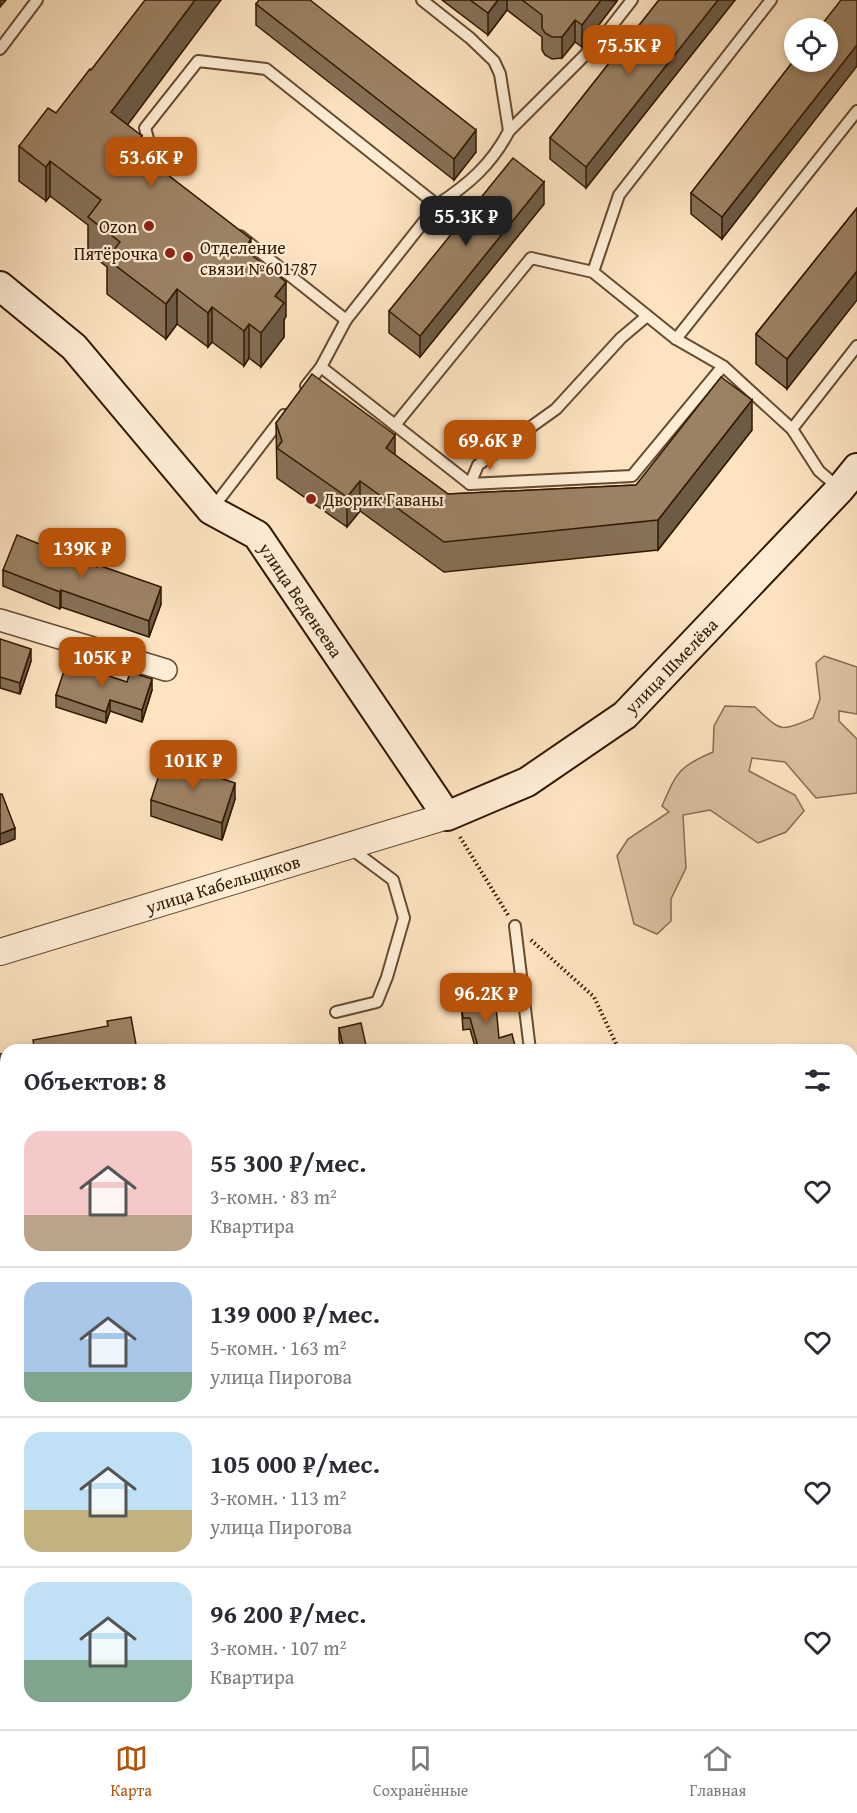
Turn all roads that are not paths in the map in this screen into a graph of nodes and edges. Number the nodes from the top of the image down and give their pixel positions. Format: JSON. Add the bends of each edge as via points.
{"nodes":[{"id":1,"x":37,"y":0,"type":"edge"},
{"id":2,"x":422,"y":0,"type":"edge"},
{"id":3,"x":632,"y":0,"type":"edge"},
{"id":4,"x":771,"y":0,"type":"edge"},
{"id":5,"x":0,"y":50,"type":"edge"},
{"id":6,"x":857,"y":111,"type":"edge"},
{"id":7,"x":509,"y":131,"type":"junction"},
{"id":8,"x":175,"y":184,"type":"edge"},
{"id":9,"x":437,"y":205,"type":"junction"},
{"id":10,"x":229,"y":227,"type":"edge"},
{"id":11,"x":593,"y":272,"type":"junction"},
{"id":12,"x":0,"y":286,"type":"edge"},
{"id":13,"x":647,"y":316,"type":"junction"},
{"id":14,"x":346,"y":320,"type":"junction"},
{"id":15,"x":676,"y":339,"type":"junction"},
{"id":16,"x":857,"y":346,"type":"edge"},
{"id":17,"x":723,"y":366,"type":"junction"},
{"id":18,"x":321,"y":367,"type":"junction"},
{"id":19,"x":395,"y":424,"type":"junction"},
{"id":20,"x":792,"y":429,"type":"junction"},
{"id":21,"x":848,"y":478,"type":"edge"},
{"id":22,"x":470,"y":484,"type":"junction"},
{"id":23,"x":211,"y":510,"type":"junction"},
{"id":24,"x":0,"y":620,"type":"edge"},
{"id":25,"x":166,"y":670,"type":"dead end"},
{"id":26,"x":447,"y":816,"type":"junction"},
{"id":27,"x":348,"y":846,"type":"junction"},
{"id":28,"x":515,"y":926,"type":"dead end"},
{"id":29,"x":0,"y":952,"type":"edge"},
{"id":30,"x":336,"y":1012,"type":"dead end"},
{"id":31,"x":529,"y":1044,"type":"edge"}],
"edges":[{"from":1,"to":5,"type":"lane"},
{"from":2,"to":7,"type":"lane","via":[[494,61],[500,74]]},
{"from":3,"to":7,"type":"lane","via":[[603,37]]},
{"from":4,"to":11,"type":"lane","via":[[619,195]]},
{"from":6,"to":15,"type":"lane"},
{"from":7,"to":9,"type":"lane","via":[[485,168]]},
{"from":8,"to":9,"type":"lane","via":[[157,170],[145,128],[198,61],[266,69]]},
{"from":9,"to":14,"type":"lane"},
{"from":10,"to":14,"type":"lane"},
{"from":11,"to":13,"type":"lane"},
{"from":11,"to":19,"type":"lane","via":[[531,258]]},
{"from":12,"to":23,"type":"main road","name":"улица Веденеева","via":[[74,347]]},
{"from":13,"to":15,"type":"lane"},
{"from":13,"to":22,"type":"lane","via":[[621,338],[556,409],[478,465]]},
{"from":14,"to":18,"type":"lane"},
{"from":15,"to":17,"type":"lane"},
{"from":16,"to":20,"type":"lane"},
{"from":17,"to":20,"type":"lane"},
{"from":17,"to":22,"type":"lane","via":[[632,476]]},
{"from":18,"to":19,"type":"lane"},
{"from":18,"to":23,"type":"lane"},
{"from":19,"to":22,"type":"lane"},
{"from":20,"to":21,"type":"lane","via":[[819,471]]},
{"from":21,"to":26,"type":"main road","name":"улица Шмелёва","via":[[626,715],[527,782]]},
{"from":23,"to":26,"type":"main road","name":"улица Веденеева","via":[[257,535]]},
{"from":24,"to":25,"type":"street"},
{"from":26,"to":27,"type":"street","name":"улица Кабельщиков"},
{"from":27,"to":29,"type":"street","name":"улица Кабельщиков"},
{"from":27,"to":30,"type":"lane","via":[[393,880],[404,918],[377,1002]]},
{"from":28,"to":31,"type":"lane"}]}
